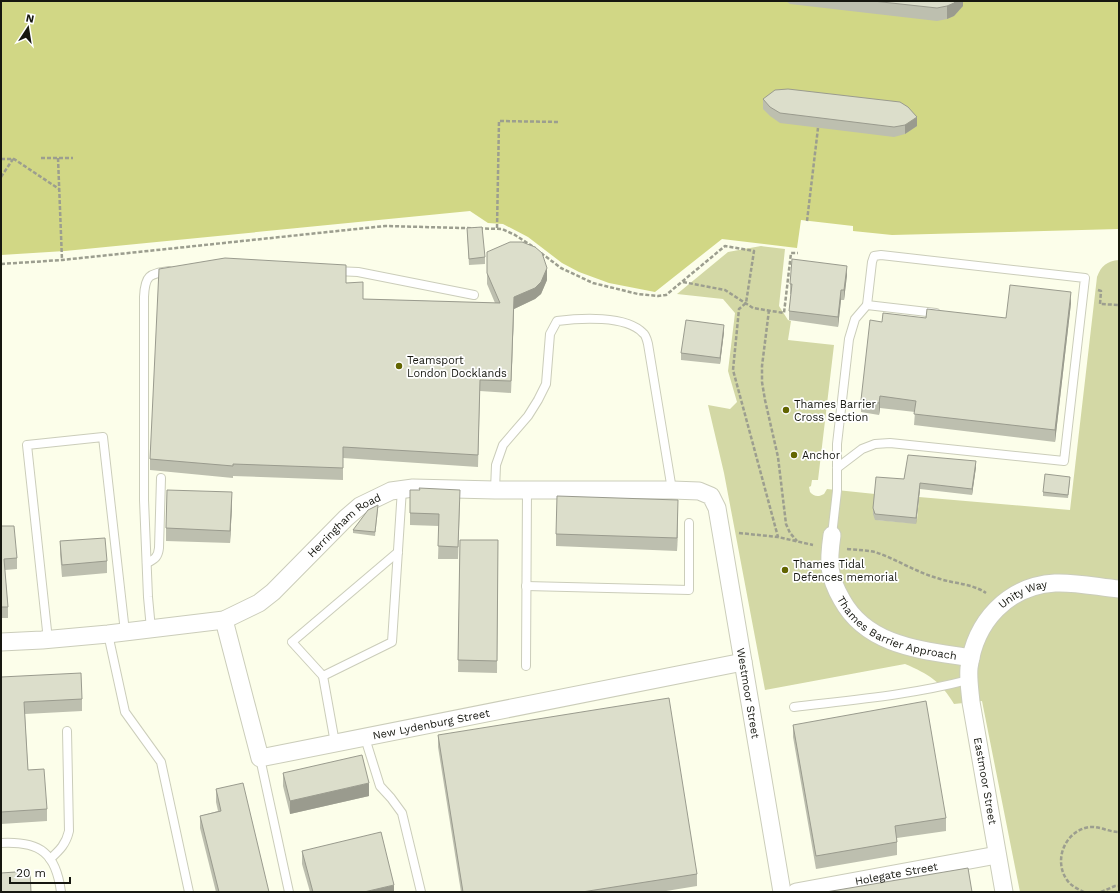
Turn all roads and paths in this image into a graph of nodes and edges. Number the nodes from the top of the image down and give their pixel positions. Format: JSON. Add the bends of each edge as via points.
{"nodes":[{"id":1,"x":560,"y":122,"type":"dead end"},
{"id":2,"x":818,"y":128,"type":"edge"},
{"id":3,"x":41,"y":158,"type":"dead end"},
{"id":4,"x":58,"y":158,"type":"junction"},
{"id":5,"x":73,"y":158,"type":"dead end"},
{"id":6,"x":1,"y":159,"type":"edge"},
{"id":7,"x":14,"y":159,"type":"junction"},
{"id":8,"x":1,"y":177,"type":"edge"},
{"id":9,"x":59,"y":189,"type":"junction"},
{"id":10,"x":806,"y":221,"type":"dead end"},
{"id":11,"x":497,"y":228,"type":"junction"},
{"id":12,"x":798,"y":253,"type":"dead end"},
{"id":13,"x":62,"y":260,"type":"junction"},
{"id":14,"x":1,"y":264,"type":"edge"},
{"id":15,"x":179,"y":270,"type":"edge"},
{"id":16,"x":328,"y":270,"type":"edge"},
{"id":17,"x":683,"y":282,"type":"junction"},
{"id":18,"x":1101,"y":292,"type":"dead end"},
{"id":19,"x":474,"y":295,"type":"dead end"},
{"id":20,"x":746,"y":303,"type":"junction"},
{"id":21,"x":867,"y":304,"type":"junction"},
{"id":22,"x":1119,"y":305,"type":"edge"},
{"id":23,"x":769,"y":310,"type":"junction"},
{"id":24,"x":946,"y":314,"type":"edge"},
{"id":25,"x":837,"y":468,"type":"junction"},
{"id":26,"x":161,"y":478,"type":"edge"},
{"id":27,"x":402,"y":490,"type":"junction"},
{"id":28,"x":495,"y":490,"type":"junction"},
{"id":29,"x":527,"y":490,"type":"junction"},
{"id":30,"x":672,"y":490,"type":"junction"},
{"id":31,"x":711,"y":496,"type":"joint"},
{"id":32,"x":689,"y":523,"type":"dead end"},
{"id":33,"x":721,"y":530,"type":"junction"},
{"id":34,"x":778,"y":537,"type":"junction"},
{"id":35,"x":797,"y":541,"type":"junction"},
{"id":36,"x":826,"y":541,"type":"junction"},
{"id":37,"x":845,"y":549,"type":"dead end"},
{"id":38,"x":398,"y":552,"type":"junction"},
{"id":39,"x":147,"y":563,"type":"junction"},
{"id":40,"x":526,"y":586,"type":"junction"},
{"id":41,"x":1119,"y":589,"type":"edge"},
{"id":42,"x":986,"y":592,"type":"dead end"},
{"id":43,"x":224,"y":620,"type":"junction"},
{"id":44,"x":151,"y":629,"type":"junction"},
{"id":45,"x":116,"y":633,"type":"junction"},
{"id":46,"x":48,"y":640,"type":"junction"},
{"id":47,"x":1,"y":642,"type":"edge"},
{"id":48,"x":743,"y":662,"type":"junction"},
{"id":49,"x":526,"y":666,"type":"dead end"},
{"id":50,"x":969,"y":669,"type":"junction"},
{"id":51,"x":323,"y":676,"type":"junction"},
{"id":52,"x":794,"y":707,"type":"dead end"},
{"id":53,"x":67,"y":731,"type":"dead end"},
{"id":54,"x":365,"y":738,"type":"junction"},
{"id":55,"x":335,"y":743,"type":"junction"},
{"id":56,"x":260,"y":758,"type":"junction"},
{"id":57,"x":1119,"y":832,"type":"edge"},
{"id":58,"x":1,"y":843,"type":"edge"},
{"id":59,"x":997,"y":855,"type":"junction"},
{"id":60,"x":50,"y":859,"type":"junction"},
{"id":61,"x":1119,"y":886,"type":"edge"},
{"id":62,"x":61,"y":892,"type":"edge"},
{"id":63,"x":189,"y":892,"type":"edge"},
{"id":64,"x":289,"y":892,"type":"edge"},
{"id":65,"x":421,"y":892,"type":"edge"},
{"id":66,"x":782,"y":892,"type":"edge"},
{"id":67,"x":796,"y":892,"type":"edge"},
{"id":68,"x":1004,"y":892,"type":"edge"},
{"id":69,"x":1084,"y":892,"type":"edge"},
{"id":70,"x":1101,"y":892,"type":"edge"}],
"edges":[{"from":1,"to":11,"type":"path","via":[[499,121]]},
{"from":2,"to":10,"type":"path"},
{"from":3,"to":4,"type":"path"},
{"from":4,"to":5,"type":"path"},
{"from":4,"to":9,"type":"path"},
{"from":6,"to":7,"type":"path"},
{"from":7,"to":8,"type":"path"},
{"from":7,"to":9,"type":"path"},
{"from":9,"to":13,"type":"path"},
{"from":11,"to":13,"type":"path","via":[[386,226]]},
{"from":11,"to":17,"type":"path","via":[[515,234],[561,268],[593,283],[658,296],[666,295]]},
{"from":12,"to":23,"type":"path","via":[[791,253],[784,313]]},
{"from":13,"to":14,"type":"path"},
{"from":15,"to":39,"type":"lane","via":[[149,276],[144,289],[144,500]]},
{"from":16,"to":19,"type":"lane","via":[[358,272]]},
{"from":17,"to":20,"type":"path","via":[[725,290]]},
{"from":17,"to":20,"type":"path","via":[[725,246],[754,251]]},
{"from":18,"to":22,"type":"path","via":[[1100,304]]},
{"from":20,"to":23,"type":"path","via":[[753,308]]},
{"from":20,"to":34,"type":"path","via":[[738,309],[733,370]]},
{"from":21,"to":24,"type":"lane"},
{"from":21,"to":25,"type":"lane","name":"Thames Barrier Approach","via":[[855,319],[849,338],[837,444]]},
{"from":21,"to":25,"type":"lane","via":[[872,262],[874,256],[881,255],[1085,278],[1064,462],[890,443],[875,444],[862,449]]},
{"from":23,"to":35,"type":"path","via":[[762,382],[778,457],[786,524]]},
{"from":25,"to":36,"type":"lane","name":"Thames Barrier Approach","via":[[837,491]]},
{"from":26,"to":39,"type":"lane","via":[[160,548],[155,559]]},
{"from":27,"to":28,"type":"street","name":"Herringham Road"},
{"from":27,"to":38,"type":"lane"},
{"from":27,"to":43,"type":"street","name":"Herringham Road","via":[[391,491],[360,506],[273,592],[259,603]]},
{"from":28,"to":29,"type":"street","name":"Herringham Road"},
{"from":28,"to":30,"type":"lane","via":[[496,465],[504,445],[528,416],[546,384],[550,334],[557,321],[570,319],[617,320],[632,325],[644,334],[648,344]]},
{"from":29,"to":30,"type":"street","name":"Herringham Road"},
{"from":29,"to":40,"type":"lane"},
{"from":30,"to":31,"type":"street","name":"Herringham Road","via":[[699,491]]},
{"from":31,"to":33,"type":"street","name":"Westmoor Street","via":[[717,508]]},
{"from":32,"to":40,"type":"lane","via":[[689,590]]},
{"from":33,"to":34,"type":"path"},
{"from":33,"to":48,"type":"street","name":"Westmoor Street"},
{"from":34,"to":35,"type":"path"},
{"from":35,"to":36,"type":"path"},
{"from":36,"to":50,"type":"street","name":"Thames Barrier Approach","via":[[836,591],[850,614],[866,629],[896,644],[929,651]]},
{"from":37,"to":42,"type":"path","via":[[876,553],[939,579],[975,586]]},
{"from":38,"to":51,"type":"lane","via":[[392,642]]},
{"from":38,"to":51,"type":"lane","via":[[292,642]]},
{"from":39,"to":44,"type":"lane"},
{"from":40,"to":49,"type":"lane"},
{"from":41,"to":50,"type":"street","name":"Unity Way","via":[[1055,583],[1035,586],[1021,592],[999,605],[987,619],[977,638]]},
{"from":43,"to":44,"type":"street","name":"Herringham Road"},
{"from":43,"to":56,"type":"street"},
{"from":44,"to":45,"type":"street","name":"Herringham Road"},
{"from":45,"to":46,"type":"street","name":"Herringham Road"},
{"from":45,"to":46,"type":"lane","via":[[104,437],[27,445]]},
{"from":45,"to":63,"type":"lane","via":[[125,712],[161,762]]},
{"from":46,"to":47,"type":"street","name":"Herringham Road"},
{"from":48,"to":54,"type":"street","name":"New Lydenburg Street"},
{"from":48,"to":66,"type":"street","name":"Westmoor Street"},
{"from":50,"to":52,"type":"lane","via":[[942,687]]},
{"from":50,"to":59,"type":"street","name":"Eastmoor Street","via":[[971,702]]},
{"from":51,"to":55,"type":"lane"},
{"from":53,"to":60,"type":"lane","via":[[69,831],[62,848]]},
{"from":54,"to":55,"type":"street","name":"New Lydenburg Street"},
{"from":54,"to":65,"type":"lane","via":[[380,786],[402,813]]},
{"from":55,"to":56,"type":"street","name":"New Lydenburg Street"},
{"from":56,"to":64,"type":"lane"},
{"from":57,"to":69,"type":"path","via":[[1089,827],[1078,831],[1063,847],[1060,858],[1062,870],[1067,880]]},
{"from":58,"to":60,"type":"lane","via":[[29,844],[41,849]]},
{"from":59,"to":67,"type":"street","name":"Holegate Street"},
{"from":59,"to":68,"type":"street","name":"Eastmoor Street"},
{"from":60,"to":62,"type":"lane","via":[[59,875]]},
{"from":61,"to":70,"type":"path"}]}
